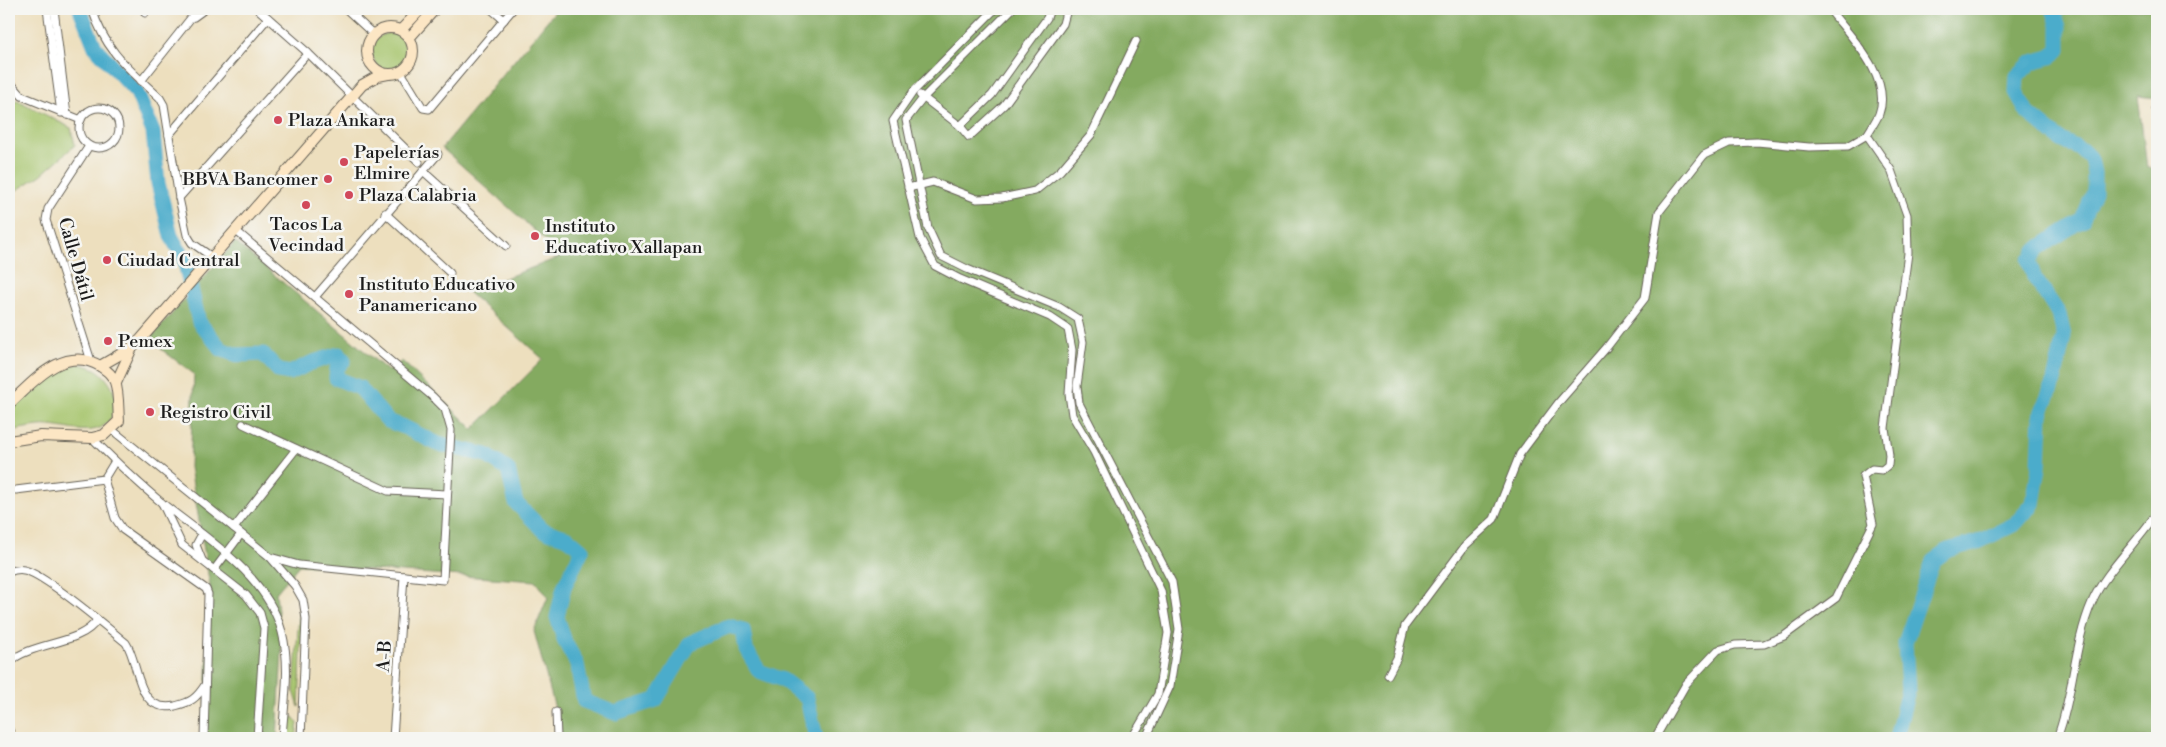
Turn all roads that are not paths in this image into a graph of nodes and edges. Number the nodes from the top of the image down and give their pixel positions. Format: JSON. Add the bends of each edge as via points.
{"nodes":[{"id":1,"x":47,"y":9,"type":"edge"},
{"id":2,"x":54,"y":9,"type":"edge"},
{"id":3,"x":92,"y":9,"type":"edge"},
{"id":4,"x":198,"y":9,"type":"edge"},
{"id":5,"x":205,"y":9,"type":"edge"},
{"id":6,"x":258,"y":9,"type":"edge"},
{"id":7,"x":346,"y":9,"type":"edge"},
{"id":8,"x":361,"y":9,"type":"edge"},
{"id":9,"x":421,"y":9,"type":"edge"},
{"id":10,"x":435,"y":9,"type":"edge"},
{"id":11,"x":491,"y":9,"type":"edge"},
{"id":12,"x":514,"y":9,"type":"edge"},
{"id":13,"x":995,"y":9,"type":"edge"},
{"id":14,"x":1012,"y":9,"type":"edge"},
{"id":15,"x":1050,"y":9,"type":"edge"},
{"id":16,"x":1067,"y":9,"type":"edge"},
{"id":17,"x":1832,"y":9,"type":"edge"},
{"id":18,"x":355,"y":17,"type":"junction"},
{"id":19,"x":268,"y":18,"type":"junction"},
{"id":20,"x":504,"y":20,"type":"junction"},
{"id":21,"x":188,"y":22,"type":"junction"},
{"id":22,"x":401,"y":30,"type":"junction"},
{"id":23,"x":374,"y":34,"type":"junction"},
{"id":24,"x":410,"y":37,"type":"junction"},
{"id":25,"x":1136,"y":41,"type":"dead end"},
{"id":26,"x":308,"y":54,"type":"junction"},
{"id":27,"x":370,"y":62,"type":"junction"},
{"id":28,"x":401,"y":72,"type":"junction"},
{"id":29,"x":388,"y":74,"type":"junction"},
{"id":30,"x":9,"y":81,"type":"edge"},
{"id":31,"x":142,"y":81,"type":"junction"},
{"id":32,"x":362,"y":85,"type":"junction"},
{"id":33,"x":913,"y":92,"type":"junction"},
{"id":34,"x":352,"y":97,"type":"junction"},
{"id":35,"x":924,"y":97,"type":"junction"},
{"id":36,"x":64,"y":114,"type":"junction"},
{"id":37,"x":81,"y":120,"type":"junction"},
{"id":38,"x":960,"y":126,"type":"junction"},
{"id":39,"x":169,"y":135,"type":"junction"},
{"id":40,"x":1867,"y":135,"type":"junction"},
{"id":41,"x":89,"y":146,"type":"junction"},
{"id":42,"x":438,"y":154,"type":"dead end"},
{"id":43,"x":420,"y":162,"type":"dead end"},
{"id":44,"x":423,"y":171,"type":"junction"},
{"id":45,"x":919,"y":185,"type":"junction"},
{"id":46,"x":908,"y":188,"type":"junction"},
{"id":47,"x":179,"y":198,"type":"junction"},
{"id":48,"x":385,"y":213,"type":"junction"},
{"id":49,"x":236,"y":230,"type":"junction"},
{"id":50,"x":506,"y":246,"type":"dead end"},
{"id":51,"x":210,"y":260,"type":"junction"},
{"id":52,"x":450,"y":273,"type":"dead end"},
{"id":53,"x":315,"y":297,"type":"junction"},
{"id":54,"x":133,"y":347,"type":"junction"},
{"id":55,"x":96,"y":364,"type":"junction"},
{"id":56,"x":116,"y":383,"type":"junction"},
{"id":57,"x":9,"y":404,"type":"edge"},
{"id":58,"x":243,"y":424,"type":"dead end"},
{"id":59,"x":111,"y":429,"type":"junction"},
{"id":60,"x":92,"y":438,"type":"junction"},
{"id":61,"x":9,"y":441,"type":"edge"},
{"id":62,"x":296,"y":449,"type":"junction"},
{"id":63,"x":115,"y":461,"type":"junction"},
{"id":64,"x":104,"y":479,"type":"junction"},
{"id":65,"x":16,"y":490,"type":"dead end"},
{"id":66,"x":447,"y":494,"type":"junction"},
{"id":67,"x":161,"y":502,"type":"junction"},
{"id":68,"x":2157,"y":512,"type":"edge"},
{"id":69,"x":234,"y":528,"type":"junction"},
{"id":70,"x":202,"y":534,"type":"junction"},
{"id":71,"x":241,"y":534,"type":"junction"},
{"id":72,"x":225,"y":554,"type":"junction"},
{"id":73,"x":270,"y":557,"type":"junction"},
{"id":74,"x":203,"y":562,"type":"junction"},
{"id":75,"x":214,"y":570,"type":"junction"},
{"id":76,"x":9,"y":572,"type":"edge"},
{"id":77,"x":404,"y":576,"type":"junction"},
{"id":78,"x":97,"y":620,"type":"junction"},
{"id":79,"x":9,"y":662,"type":"edge"},
{"id":80,"x":1388,"y":675,"type":"dead end"},
{"id":81,"x":206,"y":685,"type":"junction"},
{"id":82,"x":556,"y":712,"type":"dead end"},
{"id":83,"x":9,"y":730,"type":"edge"},
{"id":84,"x":14,"y":738,"type":"edge"},
{"id":85,"x":204,"y":738,"type":"edge"},
{"id":86,"x":257,"y":738,"type":"edge"},
{"id":87,"x":282,"y":738,"type":"edge"},
{"id":88,"x":300,"y":738,"type":"edge"},
{"id":89,"x":393,"y":738,"type":"edge"},
{"id":90,"x":557,"y":738,"type":"edge"},
{"id":91,"x":1132,"y":738,"type":"edge"},
{"id":92,"x":1146,"y":738,"type":"edge"},
{"id":93,"x":1655,"y":738,"type":"edge"},
{"id":94,"x":2057,"y":738,"type":"edge"}],
"edges":[{"from":1,"to":36,"type":"street"},
{"from":2,"to":36,"type":"street"},
{"from":3,"to":31,"type":"street","via":[[107,44]]},
{"from":4,"to":21,"type":"street"},
{"from":5,"to":21,"type":"street"},
{"from":6,"to":19,"type":"street"},
{"from":7,"to":18,"type":"street"},
{"from":8,"to":18,"type":"street"},
{"from":9,"to":22,"type":"main road"},
{"from":10,"to":24,"type":"main road"},
{"from":11,"to":20,"type":"street"},
{"from":12,"to":20,"type":"street"},
{"from":13,"to":33,"type":"street"},
{"from":14,"to":35,"type":"street"},
{"from":15,"to":38,"type":"street","via":[[1047,18],[992,95]]},
{"from":16,"to":38,"type":"street","via":[[1063,24],[1004,105],[969,137]]},
{"from":17,"to":40,"type":"street","via":[[1874,67],[1880,95],[1879,113]]},
{"from":18,"to":23,"type":"street"},
{"from":19,"to":26,"type":"street"},
{"from":19,"to":39,"type":"street"},
{"from":20,"to":28,"type":"street","via":[[429,108],[423,108]]},
{"from":21,"to":31,"type":"street"},
{"from":22,"to":23,"type":"main road","via":[[387,27]]},
{"from":22,"to":24,"type":"main road"},
{"from":23,"to":27,"type":"main road","via":[[367,48]]},
{"from":24,"to":28,"type":"main road","via":[[412,60]]},
{"from":25,"to":45,"type":"street","via":[[1091,135],[1060,171],[1035,191],[977,199],[933,182]]},
{"from":26,"to":34,"type":"street"},
{"from":26,"to":47,"type":"street"},
{"from":27,"to":29,"type":"main road"},
{"from":27,"to":32,"type":"main road"},
{"from":28,"to":29,"type":"main road"},
{"from":29,"to":32,"type":"main road"},
{"from":30,"to":36,"type":"street","via":[[22,96]]},
{"from":31,"to":39,"type":"street","via":[[164,105]]},
{"from":32,"to":34,"type":"main road"},
{"from":33,"to":35,"type":"street"},
{"from":33,"to":46,"type":"street","via":[[893,121]]},
{"from":34,"to":43,"type":"street"},
{"from":34,"to":49,"type":"main road"},
{"from":35,"to":38,"type":"street"},
{"from":35,"to":45,"type":"street","via":[[906,120]]},
{"from":36,"to":37,"type":"street"},
{"from":37,"to":41,"type":"street","via":[[81,137]]},
{"from":37,"to":41,"type":"street","via":[[90,110],[104,108],[119,122],[118,136],[109,146]]},
{"from":39,"to":47,"type":"street"},
{"from":40,"to":80,"type":"street","via":[[1848,146],[1729,143],[1704,155],[1659,212],[1645,298],[1520,454],[1494,519],[1465,546],[1405,626],[1397,658]]},
{"from":40,"to":93,"type":"street","via":[[1891,170],[1907,215],[1908,253],[1885,428],[1888,465],[1882,470],[1872,469],[1863,476],[1873,524],[1836,598],[1784,636],[1764,644],[1735,645],[1718,650],[1686,684]]},
{"from":41,"to":55,"type":"street","name":"Calle Dátil","via":[[48,209],[46,220]]},
{"from":42,"to":44,"type":"street"},
{"from":44,"to":48,"type":"street"},
{"from":44,"to":50,"type":"street"},
{"from":45,"to":46,"type":"street"},
{"from":45,"to":92,"type":"street","via":[[928,228],[941,256],[1059,307],[1078,320],[1083,342],[1077,386],[1079,403],[1172,582],[1179,628],[1170,686]]},
{"from":46,"to":91,"type":"street","via":[[920,238],[935,266],[960,280],[1050,317],[1068,330],[1072,350],[1069,394],[1072,415],[1094,452],[1161,592],[1168,633],[1158,694]]},
{"from":47,"to":51,"type":"street","via":[[187,235]]},
{"from":48,"to":52,"type":"street"},
{"from":48,"to":53,"type":"street"},
{"from":49,"to":51,"type":"main road"},
{"from":49,"to":53,"type":"street"},
{"from":51,"to":54,"type":"main road"},
{"from":53,"to":66,"type":"street","via":[[445,409],[451,430]]},
{"from":54,"to":55,"type":"main road"},
{"from":54,"to":56,"type":"main road"},
{"from":55,"to":56,"type":"main road","via":[[110,373]]},
{"from":55,"to":57,"type":"main road","via":[[68,360],[47,368]]},
{"from":56,"to":59,"type":"main road","via":[[119,421]]},
{"from":58,"to":62,"type":"street"},
{"from":59,"to":60,"type":"main road"},
{"from":59,"to":69,"type":"street"},
{"from":60,"to":61,"type":"main road","via":[[41,436]]},
{"from":60,"to":63,"type":"street"},
{"from":62,"to":66,"type":"street","via":[[388,490]]},
{"from":62,"to":69,"type":"street"},
{"from":63,"to":64,"type":"street"},
{"from":63,"to":67,"type":"street"},
{"from":64,"to":65,"type":"street"},
{"from":64,"to":81,"type":"street","via":[[115,518],[124,530],[206,589]]},
{"from":66,"to":77,"type":"street","via":[[443,580]]},
{"from":67,"to":70,"type":"street"},
{"from":67,"to":74,"type":"street","via":[[182,545]]},
{"from":68,"to":94,"type":"street","via":[[2093,600],[2078,640],[2066,716]]},
{"from":69,"to":71,"type":"street"},
{"from":70,"to":72,"type":"street"},
{"from":70,"to":74,"type":"street","via":[[196,545]]},
{"from":71,"to":72,"type":"street"},
{"from":71,"to":73,"type":"street"},
{"from":72,"to":75,"type":"street"},
{"from":72,"to":87,"type":"street","via":[[263,591],[277,615],[283,634],[287,660]]},
{"from":73,"to":77,"type":"street","via":[[299,565]]},
{"from":73,"to":88,"type":"street","via":[[303,600],[306,619]]},
{"from":74,"to":75,"type":"street"},
{"from":75,"to":86,"type":"street","via":[[246,595],[260,613],[264,628]]},
{"from":76,"to":78,"type":"street","via":[[26,570]]},
{"from":77,"to":89,"type":"street","name":"A-B"},
{"from":78,"to":79,"type":"street","via":[[92,628],[75,637],[20,653]]},
{"from":78,"to":81,"type":"street","via":[[129,647],[144,693],[157,704],[168,707],[184,704],[197,698]]},
{"from":81,"to":85,"type":"street"},
{"from":82,"to":90,"type":"street"},
{"from":83,"to":84,"type":"street"}]}
